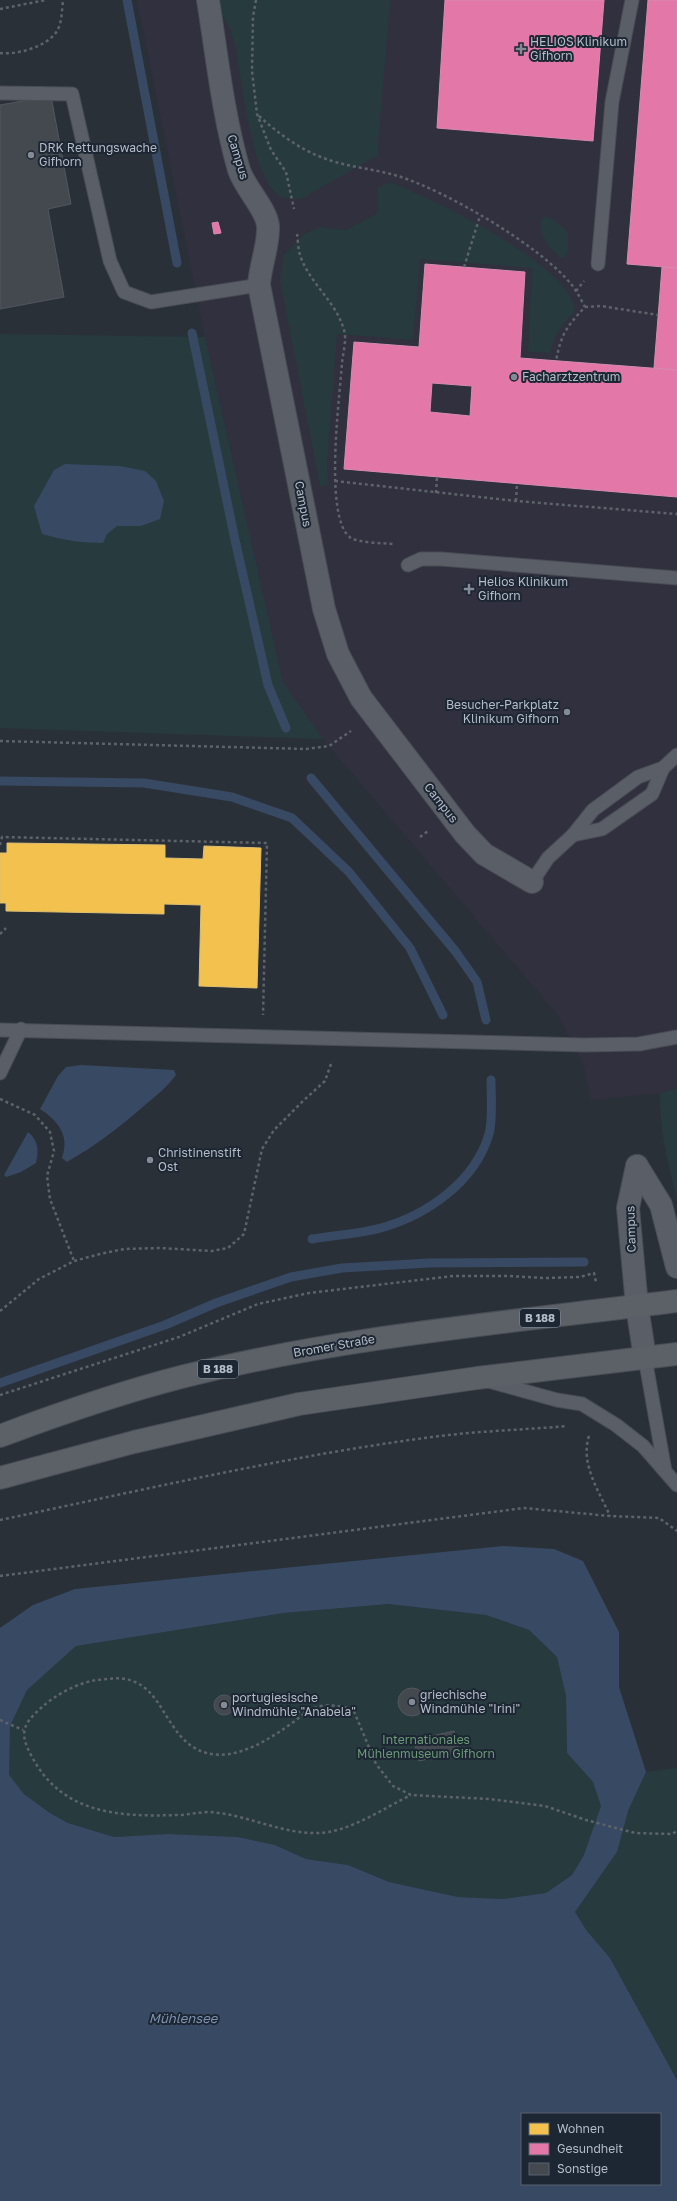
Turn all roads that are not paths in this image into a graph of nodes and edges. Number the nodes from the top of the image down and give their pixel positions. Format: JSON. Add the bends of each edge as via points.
{"nodes":[{"id":1,"x":208,"y":0,"type":"edge"},
{"id":2,"x":632,"y":0,"type":"edge"},
{"id":3,"x":0,"y":93,"type":"edge"},
{"id":4,"x":598,"y":264,"type":"dead end"},
{"id":5,"x":259,"y":285,"type":"junction"},
{"id":6,"x":408,"y":565,"type":"road end"},
{"id":7,"x":677,"y":578,"type":"edge"},
{"id":8,"x":677,"y":755,"type":"edge"},
{"id":9,"x":663,"y":768,"type":"junction"},
{"id":10,"x":573,"y":835,"type":"junction"},
{"id":11,"x":532,"y":882,"type":"joint"},
{"id":12,"x":21,"y":1029,"type":"junction"},
{"id":13,"x":0,"y":1030,"type":"edge"},
{"id":14,"x":677,"y":1037,"type":"edge"},
{"id":15,"x":0,"y":1073,"type":"edge"},
{"id":16,"x":677,"y":1267,"type":"edge"},
{"id":17,"x":677,"y":1301,"type":"edge"},
{"id":18,"x":637,"y":1306,"type":"junction"},
{"id":19,"x":677,"y":1354,"type":"edge"},
{"id":20,"x":645,"y":1358,"type":"junction"},
{"id":21,"x":477,"y":1378,"type":"junction"},
{"id":22,"x":0,"y":1436,"type":"edge"},
{"id":23,"x":665,"y":1471,"type":"junction"},
{"id":24,"x":0,"y":1478,"type":"edge"},
{"id":25,"x":677,"y":1485,"type":"edge"}],
"edges":[{"from":1,"to":5,"type":"street","name":"Campus","via":[[232,143],[240,172],[268,224]]},
{"from":2,"to":4,"type":"lane","via":[[612,102]]},
{"from":3,"to":5,"type":"lane","via":[[72,94],[110,261],[124,292],[151,302]]},
{"from":5,"to":11,"type":"street","name":"Campus","via":[[324,609],[338,654],[361,698],[477,847],[484,854]]},
{"from":6,"to":7,"type":"lane","via":[[421,559],[442,559]]},
{"from":8,"to":9,"type":"lane"},
{"from":9,"to":10,"type":"lane","name":"Campus","via":[[638,778],[593,810]]},
{"from":9,"to":10,"type":"lane","via":[[652,794],[602,829]]},
{"from":10,"to":11,"type":"lane","name":"Campus","via":[[548,858]]},
{"from":12,"to":13,"type":"lane"},
{"from":12,"to":14,"type":"lane","via":[[338,1040],[585,1045],[639,1044]]},
{"from":12,"to":15,"type":"lane"},
{"from":16,"to":18,"type":"street","name":"Campus","via":[[661,1205],[638,1166],[628,1208]]},
{"from":17,"to":18,"type":"main road","name":"Bromer Straße","number":"B 188"},
{"from":18,"to":20,"type":"street"},
{"from":18,"to":22,"type":"main road","name":"Bromer Straße","number":"B 188","via":[[443,1328],[311,1349],[186,1376],[87,1403]]},
{"from":19,"to":20,"type":"main road"},
{"from":20,"to":21,"type":"main road"},
{"from":20,"to":23,"type":"lane"},
{"from":21,"to":23,"type":"lane","via":[[557,1400],[582,1404],[643,1446]]},
{"from":21,"to":24,"type":"main road","via":[[299,1404],[134,1442]]},
{"from":23,"to":25,"type":"lane"}]}
